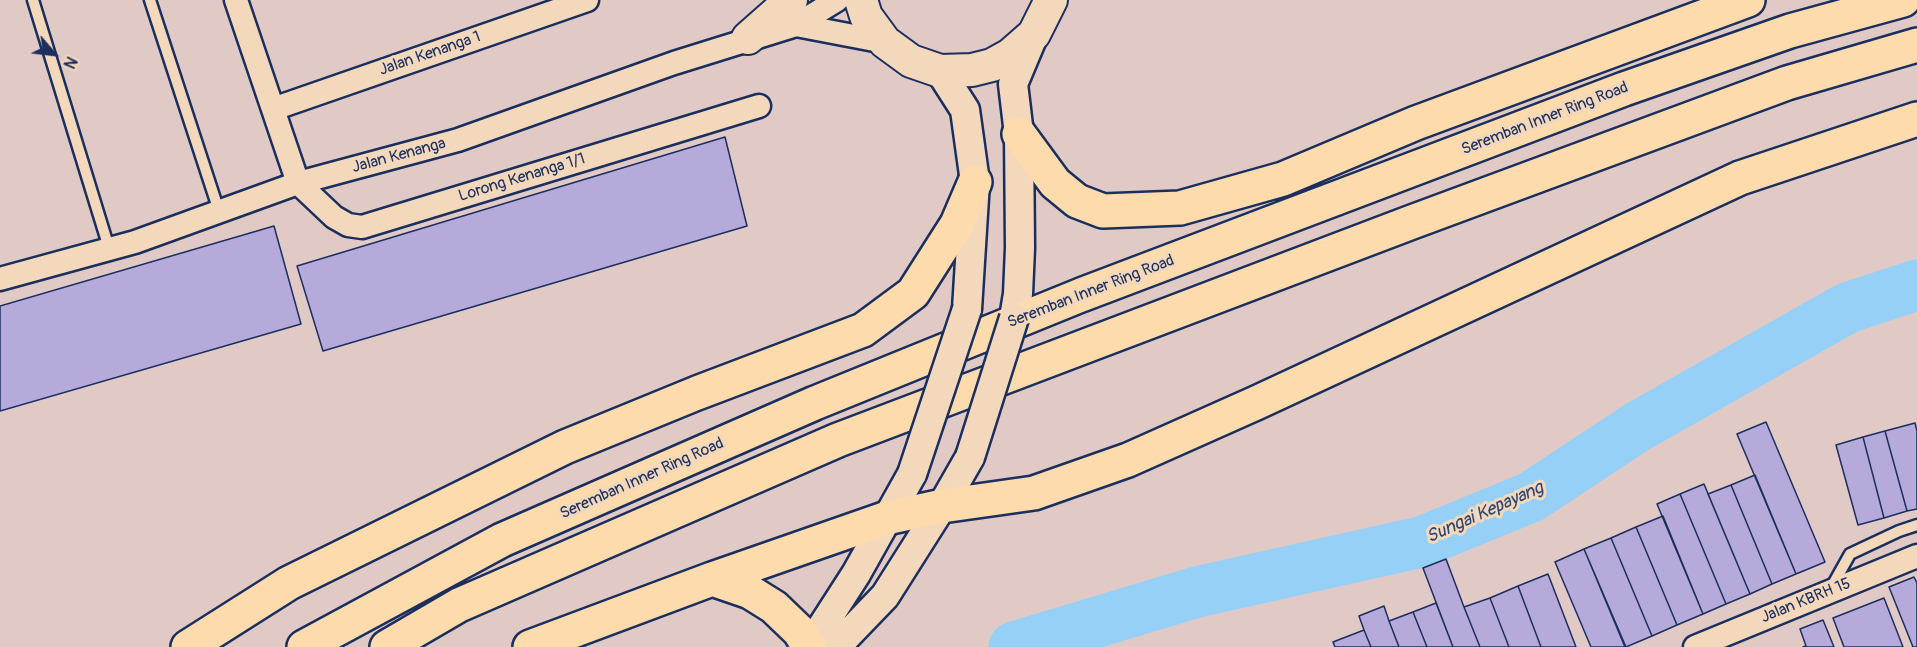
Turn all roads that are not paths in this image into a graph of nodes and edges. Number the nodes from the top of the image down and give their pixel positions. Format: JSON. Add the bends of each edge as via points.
{"nodes":[{"id":1,"x":33,"y":0,"type":"edge"},
{"id":2,"x":150,"y":0,"type":"edge"},
{"id":3,"x":236,"y":0,"type":"edge"},
{"id":4,"x":587,"y":0,"type":"edge"},
{"id":5,"x":837,"y":0,"type":"edge"},
{"id":6,"x":861,"y":0,"type":"edge"},
{"id":7,"x":1051,"y":0,"type":"edge"},
{"id":8,"x":1748,"y":0,"type":"edge"},
{"id":9,"x":1903,"y":0,"type":"edge"},
{"id":10,"x":793,"y":12,"type":"edge"},
{"id":11,"x":1034,"y":34,"type":"junction"},
{"id":12,"x":748,"y":38,"type":"joint"},
{"id":13,"x":885,"y":42,"type":"junction"},
{"id":14,"x":1917,"y":45,"type":"edge"},
{"id":15,"x":940,"y":71,"type":"junction"},
{"id":16,"x":759,"y":106,"type":"dead end"},
{"id":17,"x":273,"y":109,"type":"junction"},
{"id":18,"x":1917,"y":119,"type":"edge"},
{"id":19,"x":1019,"y":134,"type":"junction"},
{"id":20,"x":975,"y":182,"type":"junction"},
{"id":21,"x":298,"y":183,"type":"junction"},
{"id":22,"x":219,"y":211,"type":"junction"},
{"id":23,"x":109,"y":249,"type":"junction"},
{"id":24,"x":0,"y":279,"type":"edge"},
{"id":25,"x":942,"y":506,"type":"junction"},
{"id":26,"x":887,"y":518,"type":"junction"},
{"id":27,"x":1917,"y":525,"type":"edge"},
{"id":28,"x":1917,"y":556,"type":"edge"},
{"id":29,"x":712,"y":579,"type":"junction"},
{"id":30,"x":1829,"y":591,"type":"junction"},
{"id":31,"x":188,"y":647,"type":"edge"},
{"id":32,"x":304,"y":647,"type":"edge"},
{"id":33,"x":387,"y":647,"type":"edge"},
{"id":34,"x":530,"y":647,"type":"edge"},
{"id":35,"x":809,"y":647,"type":"edge"},
{"id":36,"x":836,"y":647,"type":"edge"},
{"id":37,"x":1695,"y":647,"type":"edge"}],
"edges":[{"from":1,"to":23,"type":"lane"},
{"from":2,"to":22,"type":"lane"},
{"from":3,"to":17,"type":"street"},
{"from":4,"to":17,"type":"street","name":"Jalan Kenanga 1"},
{"from":5,"to":10,"type":"street"},
{"from":6,"to":13,"type":"main road","via":[[866,16]]},
{"from":7,"to":11,"type":"main road"},
{"from":8,"to":19,"type":"main road","via":[[1449,111],[1283,178],[1180,208],[1103,211],[1077,201],[1055,183]]},
{"from":9,"to":32,"type":"main road","name":"Seremban Inner Ring Road","via":[[1790,31],[1624,89],[1081,295],[815,403],[502,540]]},
{"from":10,"to":12,"type":"main road"},
{"from":10,"to":13,"type":"street"},
{"from":11,"to":15,"type":"main road","via":[[1010,55],[992,64],[972,70]]},
{"from":11,"to":19,"type":"street","via":[[1013,84]]},
{"from":12,"to":21,"type":"street","name":"Jalan Kenanga","via":[[458,140]]},
{"from":13,"to":15,"type":"main road","via":[[911,61]]},
{"from":14,"to":33,"type":"main road","via":[[1776,87],[838,440],[459,605]]},
{"from":15,"to":20,"type":"street","via":[[965,110]]},
{"from":16,"to":21,"type":"street","name":"Lorong Kenanga 1/1","via":[[362,227],[334,217]]},
{"from":17,"to":21,"type":"street"},
{"from":18,"to":25,"type":"main road","via":[[1740,178],[1128,460],[1034,493]]},
{"from":19,"to":25,"type":"street","bridge":true,"via":[[1020,248],[1014,318],[970,458]]},
{"from":20,"to":26,"type":"street","bridge":true,"via":[[967,309],[912,474]]},
{"from":20,"to":31,"type":"main road","via":[[957,224],[913,292],[862,330],[565,447],[289,583]]},
{"from":21,"to":22,"type":"street","name":"Jalan Kenanga"},
{"from":22,"to":23,"type":"street","name":"Jalan Kenanga"},
{"from":23,"to":24,"type":"street","name":"Jalan Kenanga"},
{"from":25,"to":26,"type":"main road"},
{"from":25,"to":36,"type":"street","via":[[885,596]]},
{"from":26,"to":29,"type":"main road"},
{"from":26,"to":35,"type":"street"},
{"from":27,"to":30,"type":"lane","via":[[1850,554]]},
{"from":28,"to":30,"type":"street","name":"Jalan KBRH 15"},
{"from":29,"to":34,"type":"main road"},
{"from":29,"to":35,"type":"main road","via":[[750,592],[774,607],[799,631]]},
{"from":30,"to":37,"type":"street","name":"Jalan KBRH 15"}]}
